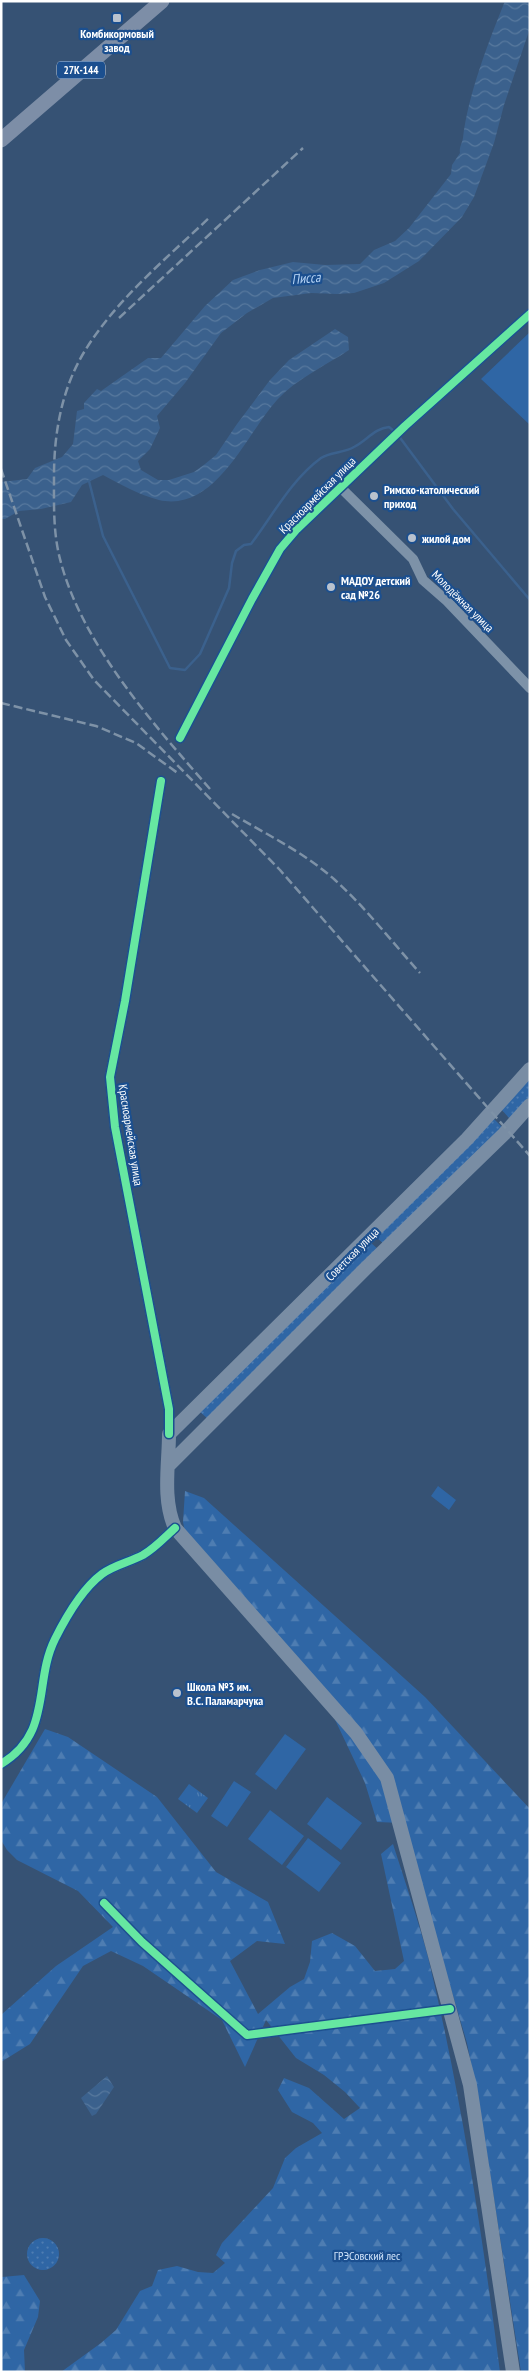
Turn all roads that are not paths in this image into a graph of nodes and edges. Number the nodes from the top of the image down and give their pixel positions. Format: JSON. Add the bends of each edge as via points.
{"nodes":[{"id":1,"x":162,"y":1,"type":"edge"},
{"id":2,"x":1,"y":140,"type":"edge"},
{"id":3,"x":530,"y":314,"type":"edge"},
{"id":4,"x":340,"y":487,"type":"junction"},
{"id":5,"x":530,"y":688,"type":"edge"},
{"id":6,"x":180,"y":738,"type":"dead end"},
{"id":7,"x":161,"y":781,"type":"dead end"},
{"id":8,"x":530,"y":1069,"type":"edge"},
{"id":9,"x":530,"y":1105,"type":"edge"},
{"id":10,"x":169,"y":1434,"type":"junction"},
{"id":11,"x":169,"y":1465,"type":"junction"},
{"id":12,"x":175,"y":1528,"type":"junction"},
{"id":13,"x":1,"y":1764,"type":"edge"},
{"id":14,"x":104,"y":1903,"type":"dead end"},
{"id":15,"x":450,"y":2009,"type":"junction"},
{"id":16,"x":513,"y":2372,"type":"edge"}],
"edges":[{"from":1,"to":2,"type":"main road","number":"27К-144"},
{"from":3,"to":4,"type":"street","name":"Красноармейская улица"},
{"from":4,"to":5,"type":"street","name":"Молодёжная улица","via":[[413,560],[423,580]]},
{"from":4,"to":6,"type":"street","name":"Красноармейская улица","via":[[280,549]]},
{"from":7,"to":10,"type":"street","name":"Красноармейская улица","via":[[110,1077],[115,1127],[169,1409]]},
{"from":8,"to":10,"type":"main road","name":"Советская улица","via":[[467,1139]]},
{"from":9,"to":11,"type":"main road","name":"Советская улица"},
{"from":10,"to":11,"type":"main road","name":"Красноармейская улица"},
{"from":11,"to":12,"type":"main road","name":"Красноармейская улица","via":[[168,1507]]},
{"from":12,"to":13,"type":"street","via":[[144,1554],[102,1574],[76,1604],[49,1654],[36,1725],[22,1747]]},
{"from":12,"to":15,"type":"main road","via":[[356,1733],[386,1778]]},
{"from":14,"to":15,"type":"street","via":[[142,1942],[247,2035]]},
{"from":15,"to":16,"type":"main road","via":[[470,2085]]}]}
